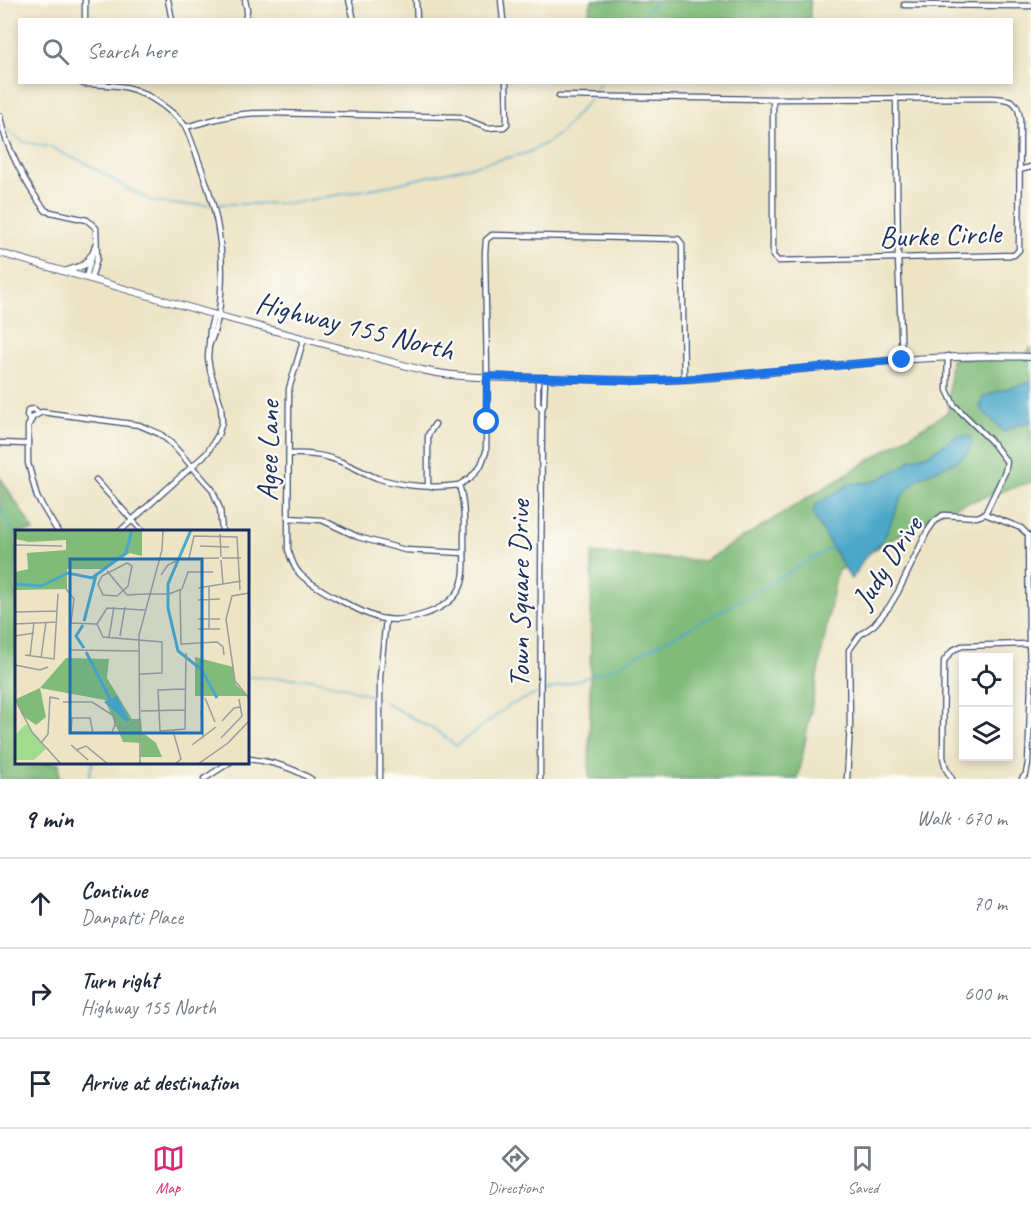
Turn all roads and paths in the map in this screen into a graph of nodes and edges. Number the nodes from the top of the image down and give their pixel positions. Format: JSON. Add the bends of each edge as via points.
{"nodes":[{"id":1,"x":85,"y":0,"type":"edge"},
{"id":2,"x":168,"y":0,"type":"edge"},
{"id":3,"x":245,"y":0,"type":"edge"},
{"id":4,"x":349,"y":0,"type":"edge"},
{"id":5,"x":416,"y":0,"type":"edge"},
{"id":6,"x":501,"y":0,"type":"edge"},
{"id":7,"x":904,"y":5,"type":"dead end"},
{"id":8,"x":1031,"y":6,"type":"edge"},
{"id":9,"x":85,"y":18,"type":"edge"},
{"id":10,"x":172,"y":18,"type":"edge"},
{"id":11,"x":245,"y":18,"type":"edge"},
{"id":12,"x":354,"y":18,"type":"edge"},
{"id":13,"x":417,"y":18,"type":"edge"},
{"id":14,"x":503,"y":18,"type":"edge"},
{"id":15,"x":84,"y":84,"type":"edge"},
{"id":16,"x":506,"y":84,"type":"edge"},
{"id":17,"x":559,"y":96,"type":"dead end"},
{"id":18,"x":896,"y":98,"type":"junction"},
{"id":19,"x":773,"y":99,"type":"junction"},
{"id":20,"x":0,"y":116,"type":"edge"},
{"id":21,"x":186,"y":127,"type":"junction"},
{"id":22,"x":1031,"y":167,"type":"edge"},
{"id":23,"x":1019,"y":170,"type":"junction"},
{"id":24,"x":96,"y":243,"type":"junction"},
{"id":25,"x":0,"y":253,"type":"edge"},
{"id":26,"x":91,"y":256,"type":"junction"},
{"id":27,"x":898,"y":257,"type":"junction"},
{"id":28,"x":65,"y":271,"type":"junction"},
{"id":29,"x":88,"y":278,"type":"junction"},
{"id":30,"x":217,"y":315,"type":"junction"},
{"id":31,"x":304,"y":338,"type":"junction"},
{"id":32,"x":948,"y":356,"type":"junction"},
{"id":33,"x":1031,"y":357,"type":"edge"},
{"id":34,"x":902,"y":360,"type":"junction"},
{"id":35,"x":487,"y":376,"type":"junction"},
{"id":36,"x":541,"y":378,"type":"junction"},
{"id":37,"x":684,"y":379,"type":"junction"},
{"id":38,"x":435,"y":424,"type":"dead end"},
{"id":39,"x":0,"y":443,"type":"edge"},
{"id":40,"x":27,"y":444,"type":"junction"},
{"id":41,"x":289,"y":454,"type":"junction"},
{"id":42,"x":193,"y":466,"type":"junction"},
{"id":43,"x":96,"y":480,"type":"dead end"},
{"id":44,"x":459,"y":484,"type":"junction"},
{"id":45,"x":428,"y":486,"type":"junction"},
{"id":46,"x":986,"y":514,"type":"junction"},
{"id":47,"x":288,"y":518,"type":"junction"},
{"id":48,"x":132,"y":520,"type":"junction"},
{"id":49,"x":57,"y":530,"type":"edge"},
{"id":50,"x":120,"y":530,"type":"edge"},
{"id":51,"x":142,"y":530,"type":"edge"},
{"id":52,"x":222,"y":530,"type":"edge"},
{"id":53,"x":464,"y":553,"type":"junction"},
{"id":54,"x":386,"y":619,"type":"junction"},
{"id":55,"x":1029,"y":644,"type":"junction"},
{"id":56,"x":249,"y":759,"type":"edge"},
{"id":57,"x":227,"y":764,"type":"edge"},
{"id":58,"x":204,"y":779,"type":"edge"},
{"id":59,"x":311,"y":779,"type":"edge"},
{"id":60,"x":380,"y":779,"type":"edge"},
{"id":61,"x":540,"y":779,"type":"edge"},
{"id":62,"x":848,"y":779,"type":"edge"},
{"id":63,"x":952,"y":779,"type":"edge"},
{"id":64,"x":1022,"y":779,"type":"edge"}],
"edges":[{"from":1,"to":9,"type":"street"},
{"from":2,"to":10,"type":"street"},
{"from":3,"to":11,"type":"street"},
{"from":4,"to":12,"type":"street"},
{"from":5,"to":13,"type":"street"},
{"from":6,"to":14,"type":"street"},
{"from":7,"to":8,"type":"street"},
{"from":15,"to":21,"type":"street","via":[[139,90],[179,117]]},
{"from":16,"to":21,"type":"street","via":[[506,127],[487,128],[460,117],[239,113]]},
{"from":17,"to":19,"type":"street"},
{"from":18,"to":19,"type":"street","name":"Burke Circle"},
{"from":18,"to":23,"type":"street","name":"Burke Circle","via":[[1011,100],[1019,110]]},
{"from":18,"to":27,"type":"street"},
{"from":19,"to":27,"type":"street","name":"Burke Circle","via":[[773,256],[789,262]]},
{"from":20,"to":24,"type":"street","via":[[7,142],[40,204],[46,211],[92,223]]},
{"from":21,"to":30,"type":"street","via":[[211,196],[221,238],[223,261]]},
{"from":22,"to":23,"type":"street"},
{"from":23,"to":27,"type":"street","name":"Burke Circle","via":[[1019,250],[1014,255]]},
{"from":24,"to":26,"type":"street"},
{"from":24,"to":29,"type":"street","via":[[97,258]]},
{"from":25,"to":28,"type":"main road","name":"Highway 155 North"},
{"from":26,"to":28,"type":"main road","via":[[79,268]]},
{"from":26,"to":29,"type":"street"},
{"from":27,"to":34,"type":"street"},
{"from":28,"to":29,"type":"main road","name":"Highway 155 North"},
{"from":29,"to":30,"type":"main road","name":"Highway 155 North"},
{"from":30,"to":31,"type":"main road","name":"Highway 155 North"},
{"from":30,"to":42,"type":"street","via":[[209,346],[209,366],[222,422],[212,447]]},
{"from":31,"to":35,"type":"main road","name":"Highway 155 North","via":[[432,372]]},
{"from":31,"to":41,"type":"street","name":"Agee Lane","via":[[289,389]]},
{"from":32,"to":33,"type":"main road","name":"Highway 155 North"},
{"from":32,"to":34,"type":"main road","name":"Highway 155 North"},
{"from":32,"to":46,"type":"street","via":[[947,390],[954,405],[1007,462]]},
{"from":34,"to":37,"type":"main road","name":"Highway 155 North"},
{"from":35,"to":36,"type":"main road","name":"Highway 155 North"},
{"from":35,"to":37,"type":"street","via":[[486,240],[502,234],[678,239],[682,244]]},
{"from":35,"to":44,"type":"street","via":[[486,452],[481,465]]},
{"from":36,"to":37,"type":"main road","name":"Highway 155 North"},
{"from":36,"to":61,"type":"street","name":"Town Square Drive","via":[[544,404]]},
{"from":38,"to":45,"type":"street","via":[[428,435]]},
{"from":39,"to":40,"type":"street"},
{"from":40,"to":42,"type":"street","via":[[30,420],[47,412],[148,428],[168,440]]},
{"from":40,"to":49,"type":"street","via":[[33,486]]},
{"from":41,"to":45,"type":"street","via":[[322,455],[375,477]]},
{"from":41,"to":47,"type":"street","name":"Agee Lane"},
{"from":42,"to":48,"type":"street"},
{"from":42,"to":52,"type":"street","via":[[217,499]]},
{"from":43,"to":48,"type":"street"},
{"from":44,"to":45,"type":"street"},
{"from":44,"to":53,"type":"street","via":[[464,500]]},
{"from":46,"to":55,"type":"street","via":[[1021,528],[1028,535]]},
{"from":46,"to":62,"type":"street","name":"Judy Drive","via":[[943,515],[934,522],[889,607],[849,650]]},
{"from":47,"to":53,"type":"street","via":[[322,520],[358,537],[405,550]]},
{"from":47,"to":54,"type":"street","name":"Agee Lane","via":[[288,549],[299,574],[366,613]]},
{"from":48,"to":50,"type":"street"},
{"from":48,"to":51,"type":"street"},
{"from":53,"to":54,"type":"street","via":[[461,585],[447,605],[433,612]]},
{"from":54,"to":60,"type":"street","via":[[380,677]]},
{"from":55,"to":63,"type":"street","via":[[962,646],[944,661],[943,757]]},
{"from":55,"to":64,"type":"street","via":[[1028,763]]},
{"from":56,"to":59,"type":"street"},
{"from":57,"to":58,"type":"street"}]}
